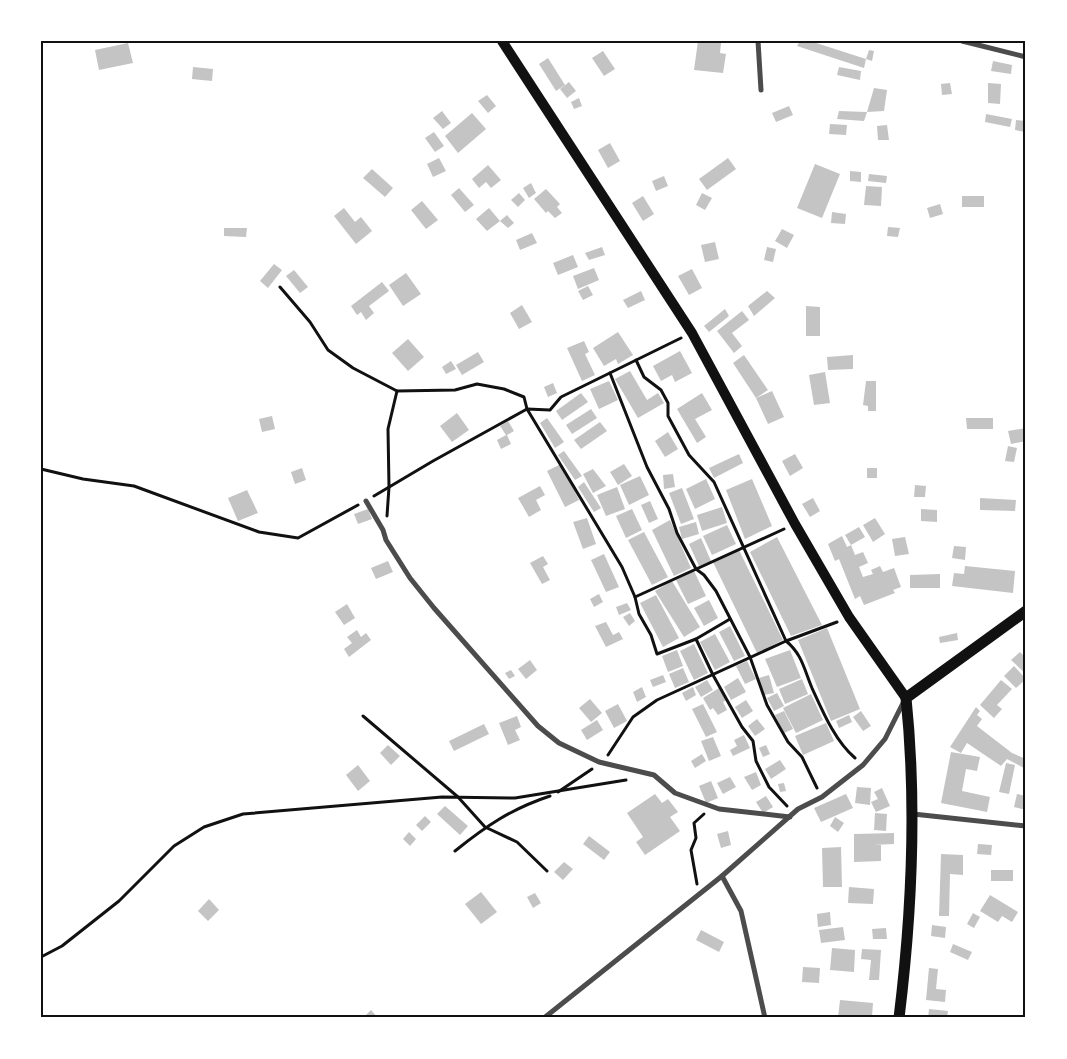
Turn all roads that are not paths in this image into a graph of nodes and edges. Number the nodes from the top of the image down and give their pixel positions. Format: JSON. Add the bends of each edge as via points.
{"nodes":[{"id":1,"x":502,"y":41,"type":"edge"},
{"id":2,"x":758,"y":41,"type":"edge"},
{"id":3,"x":962,"y":41,"type":"edge"},
{"id":4,"x":1026,"y":57,"type":"edge"},
{"id":5,"x":761,"y":90,"type":"dead end"},
{"id":6,"x":366,"y":501,"type":"road end"},
{"id":7,"x":1026,"y":611,"type":"edge"},
{"id":8,"x":906,"y":698,"type":"junction"},
{"id":9,"x":913,"y":814,"type":"junction"},
{"id":10,"x":790,"y":817,"type":"junction"},
{"id":11,"x":1026,"y":826,"type":"edge"},
{"id":12,"x":722,"y":876,"type":"junction"},
{"id":13,"x":544,"y":1018,"type":"edge"},
{"id":14,"x":765,"y":1018,"type":"edge"},
{"id":15,"x":899,"y":1018,"type":"edge"}],
"edges":[{"from":1,"to":8,"type":"main road","via":[[692,333],[849,617]]},
{"from":2,"to":5,"type":"street"},
{"from":3,"to":4,"type":"street"},
{"from":6,"to":10,"type":"street","via":[[410,578],[538,726],[558,743],[599,762],[654,775],[675,793],[718,810]]},
{"from":7,"to":8,"type":"main road"},
{"from":8,"to":9,"type":"main road"},
{"from":8,"to":10,"type":"street","via":[[885,739],[863,765]]},
{"from":9,"to":11,"type":"street"},
{"from":9,"to":15,"type":"main road"},
{"from":10,"to":12,"type":"street"},
{"from":12,"to":13,"type":"street"},
{"from":12,"to":14,"type":"street","via":[[741,911]]}]}
